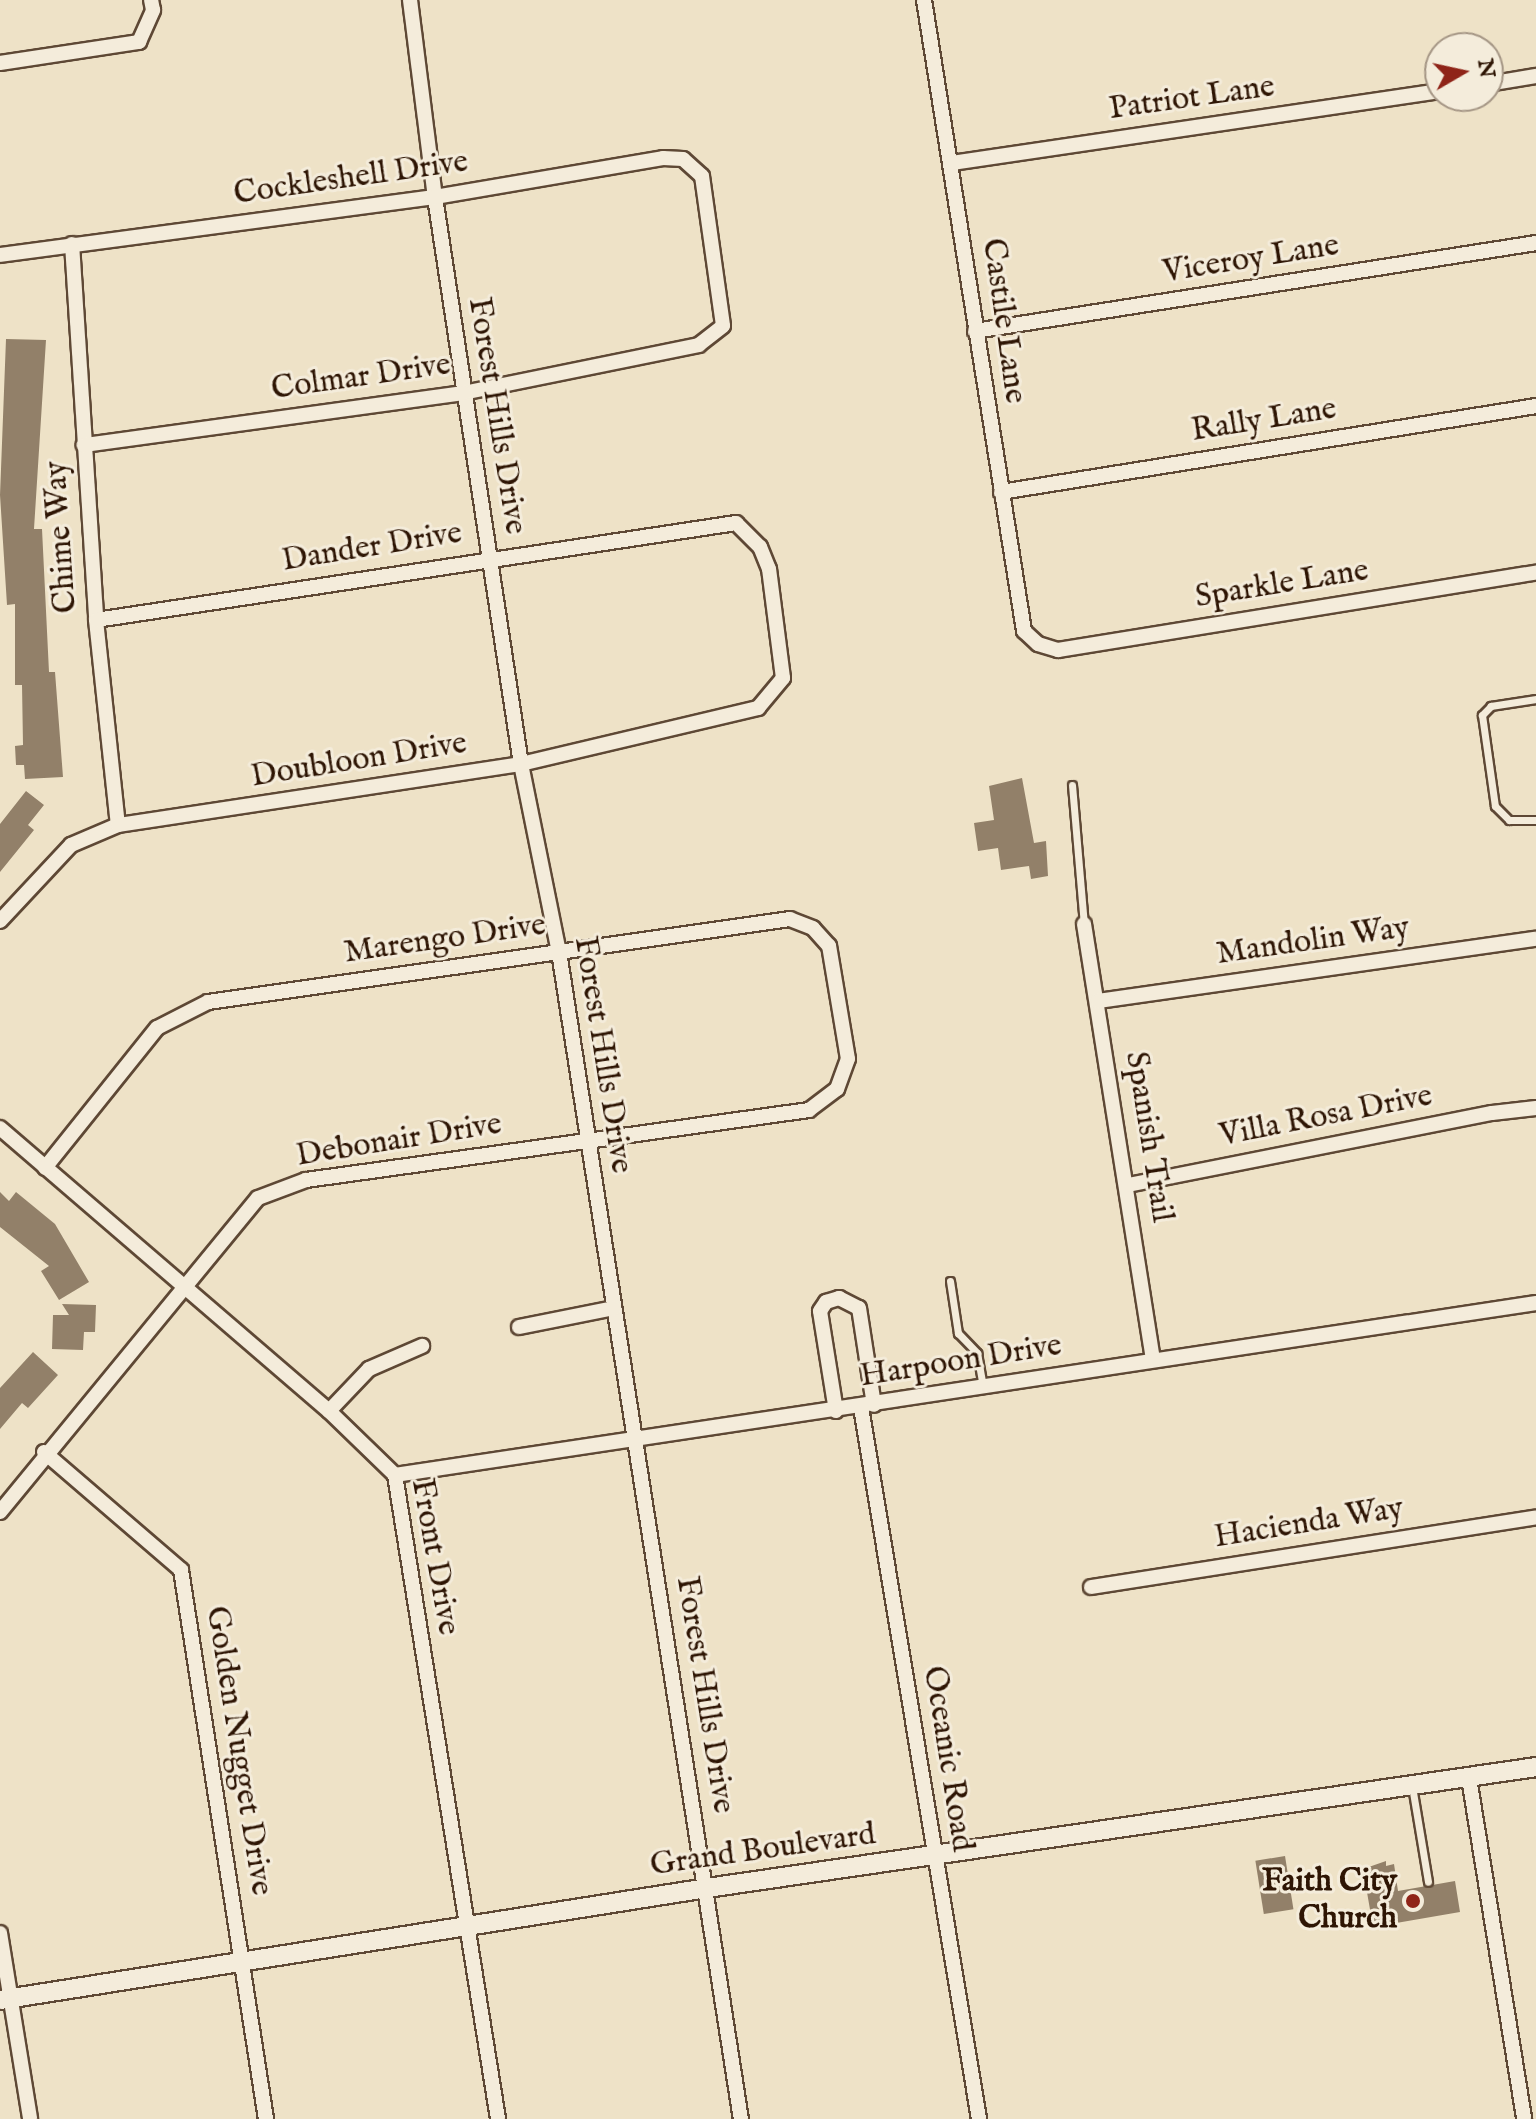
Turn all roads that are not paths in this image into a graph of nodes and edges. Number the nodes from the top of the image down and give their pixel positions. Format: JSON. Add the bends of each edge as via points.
{"nodes":[{"id":1,"x":151,"y":0,"type":"edge"},
{"id":2,"x":410,"y":0,"type":"edge"},
{"id":3,"x":926,"y":0,"type":"edge"},
{"id":4,"x":0,"y":63,"type":"edge"},
{"id":5,"x":1536,"y":76,"type":"edge"},
{"id":6,"x":1504,"y":81,"type":"edge"},
{"id":7,"x":1424,"y":93,"type":"edge"},
{"id":8,"x":952,"y":163,"type":"junction"},
{"id":9,"x":702,"y":176,"type":"joint"},
{"id":10,"x":435,"y":197,"type":"junction"},
{"id":11,"x":1536,"y":243,"type":"edge"},
{"id":12,"x":72,"y":244,"type":"junction"},
{"id":13,"x":0,"y":255,"type":"edge"},
{"id":14,"x":975,"y":331,"type":"junction"},
{"id":15,"x":464,"y":393,"type":"junction"},
{"id":16,"x":1536,"y":406,"type":"edge"},
{"id":17,"x":84,"y":445,"type":"junction"},
{"id":18,"x":1001,"y":492,"type":"junction"},
{"id":19,"x":490,"y":558,"type":"junction"},
{"id":20,"x":1536,"y":573,"type":"edge"},
{"id":21,"x":96,"y":620,"type":"junction"},
{"id":22,"x":1038,"y":644,"type":"joint"},
{"id":23,"x":1536,"y":699,"type":"edge"},
{"id":24,"x":758,"y":708,"type":"joint"},
{"id":25,"x":521,"y":764,"type":"junction"},
{"id":26,"x":1072,"y":785,"type":"dead end"},
{"id":27,"x":1536,"y":820,"type":"edge"},
{"id":28,"x":118,"y":825,"type":"junction"},
{"id":29,"x":0,"y":921,"type":"edge"},
{"id":30,"x":1084,"y":924,"type":"joint"},
{"id":31,"x":1536,"y":939,"type":"edge"},
{"id":32,"x":559,"y":952,"type":"junction"},
{"id":33,"x":1098,"y":1001,"type":"junction"},
{"id":34,"x":1536,"y":1108,"type":"edge"},
{"id":35,"x":809,"y":1110,"type":"joint"},
{"id":36,"x":0,"y":1128,"type":"edge"},
{"id":37,"x":586,"y":1141,"type":"junction"},
{"id":38,"x":45,"y":1168,"type":"junction"},
{"id":39,"x":1128,"y":1185,"type":"junction"},
{"id":40,"x":950,"y":1281,"type":"dead end"},
{"id":41,"x":182,"y":1285,"type":"junction"},
{"id":42,"x":1536,"y":1303,"type":"edge"},
{"id":43,"x":614,"y":1308,"type":"junction"},
{"id":44,"x":519,"y":1327,"type":"dead end"},
{"id":45,"x":422,"y":1346,"type":"dead end"},
{"id":46,"x":1153,"y":1360,"type":"junction"},
{"id":47,"x":983,"y":1387,"type":"junction"},
{"id":48,"x":867,"y":1406,"type":"junction"},
{"id":49,"x":329,"y":1411,"type":"junction"},
{"id":50,"x":836,"y":1411,"type":"junction"},
{"id":51,"x":634,"y":1439,"type":"junction"},
{"id":52,"x":44,"y":1452,"type":"junction"},
{"id":53,"x":395,"y":1475,"type":"junction"},
{"id":54,"x":0,"y":1512,"type":"edge"},
{"id":55,"x":1536,"y":1517,"type":"edge"},
{"id":56,"x":1091,"y":1587,"type":"dead end"},
{"id":57,"x":1536,"y":1767,"type":"edge"},
{"id":58,"x":1469,"y":1778,"type":"junction"},
{"id":59,"x":1412,"y":1786,"type":"junction"},
{"id":60,"x":934,"y":1858,"type":"junction"},
{"id":61,"x":1428,"y":1882,"type":"dead end"},
{"id":62,"x":707,"y":1888,"type":"junction"},
{"id":63,"x":466,"y":1926,"type":"junction"},
{"id":64,"x":0,"y":1933,"type":"edge"},
{"id":65,"x":242,"y":1963,"type":"junction"},
{"id":66,"x":6,"y":1999,"type":"edge"},
{"id":67,"x":30,"y":2119,"type":"edge"},
{"id":68,"x":266,"y":2119,"type":"edge"},
{"id":69,"x":498,"y":2119,"type":"edge"},
{"id":70,"x":741,"y":2119,"type":"edge"},
{"id":71,"x":979,"y":2119,"type":"edge"},
{"id":72,"x":1524,"y":2119,"type":"edge"}],
"edges":[{"from":1,"to":4,"type":"street","via":[[153,10],[139,42]]},
{"from":2,"to":10,"type":"street","name":"Forest Hills Drive"},
{"from":3,"to":8,"type":"street","name":"Castile Lane"},
{"from":5,"to":6,"type":"street"},
{"from":7,"to":8,"type":"street","name":"Patriot Lane"},
{"from":8,"to":14,"type":"street","name":"Castile Lane"},
{"from":9,"to":10,"type":"street","name":"Cockleshell Drive","via":[[683,159],[663,158]]},
{"from":9,"to":15,"type":"street","name":"Colmar Drive","via":[[723,326],[712,339]]},
{"from":10,"to":12,"type":"street","name":"Cockleshell Drive"},
{"from":10,"to":15,"type":"street","name":"Forest Hills Drive"},
{"from":11,"to":14,"type":"street","name":"Viceroy Lane"},
{"from":12,"to":13,"type":"street","name":"Cockleshell Drive"},
{"from":12,"to":17,"type":"street","name":"Chime Way"},
{"from":14,"to":18,"type":"street","name":"Castile Lane"},
{"from":15,"to":17,"type":"street","name":"Colmar Drive"},
{"from":15,"to":19,"type":"street","name":"Forest Hills Drive"},
{"from":16,"to":18,"type":"street","name":"Rally Lane"},
{"from":17,"to":21,"type":"street","name":"Chime Way"},
{"from":18,"to":22,"type":"street","name":"Castile Lane","via":[[1024,631]]},
{"from":19,"to":21,"type":"street","name":"Dander Drive"},
{"from":19,"to":24,"type":"street","name":"Dander Drive","via":[[736,523],[760,547],[769,569],[783,678]]},
{"from":19,"to":25,"type":"street","name":"Forest Hills Drive"},
{"from":20,"to":22,"type":"street","name":"Sparkle Lane","via":[[1058,650]]},
{"from":21,"to":28,"type":"street","name":"Chime Way"},
{"from":23,"to":27,"type":"lane","via":[[1491,706],[1482,715],[1495,806],[1509,820]]},
{"from":24,"to":25,"type":"street","name":"Doubloon Drive"},
{"from":25,"to":28,"type":"street","name":"Doubloon Drive"},
{"from":25,"to":32,"type":"street","name":"Forest Hills Drive"},
{"from":26,"to":30,"type":"lane"},
{"from":28,"to":29,"type":"street","name":"Doubloon Drive","via":[[71,845]]},
{"from":30,"to":33,"type":"street","name":"Spanish Trail"},
{"from":31,"to":33,"type":"street","name":"Mandolin Way"},
{"from":32,"to":35,"type":"street","name":"Marengo Drive","via":[[790,919],[813,928],[829,946],[848,1059],[837,1089]]},
{"from":32,"to":37,"type":"street","name":"Forest Hills Drive"},
{"from":32,"to":38,"type":"street","name":"Marengo Drive","via":[[208,1002],[185,1011],[157,1028]]},
{"from":33,"to":39,"type":"street","name":"Spanish Trail"},
{"from":34,"to":39,"type":"street","name":"Villa Rosa Drive"},
{"from":35,"to":37,"type":"street","name":"Debonair Drive"},
{"from":36,"to":38,"type":"street","name":"Front Drive"},
{"from":37,"to":41,"type":"street","name":"Debonair Drive","via":[[306,1180],[258,1198]]},
{"from":37,"to":43,"type":"street","name":"Forest Hills Drive"},
{"from":38,"to":41,"type":"street","name":"Front Drive"},
{"from":39,"to":46,"type":"street","name":"Spanish Trail"},
{"from":40,"to":47,"type":"lane","via":[[958,1333],[977,1353]]},
{"from":41,"to":49,"type":"street","name":"Front Drive"},
{"from":41,"to":52,"type":"street","name":"Debonair Drive"},
{"from":42,"to":46,"type":"street","name":"Harpoon Drive"},
{"from":43,"to":44,"type":"street"},
{"from":43,"to":51,"type":"street","name":"Forest Hills Drive"},
{"from":45,"to":49,"type":"street","via":[[369,1369]]},
{"from":46,"to":47,"type":"street","name":"Harpoon Drive"},
{"from":47,"to":48,"type":"street","name":"Harpoon Drive"},
{"from":48,"to":50,"type":"street","name":"Harpoon Drive"},
{"from":48,"to":50,"type":"street","name":"Oceanic Road","via":[[859,1308],[839,1298],[826,1302],[820,1311]]},
{"from":48,"to":60,"type":"street","name":"Oceanic Road"},
{"from":49,"to":53,"type":"street","name":"Front Drive"},
{"from":50,"to":51,"type":"street","name":"Harpoon Drive"},
{"from":51,"to":53,"type":"street","name":"Harpoon Drive"},
{"from":51,"to":62,"type":"street","name":"Forest Hills Drive"},
{"from":52,"to":54,"type":"street","name":"Debonair Drive"},
{"from":52,"to":65,"type":"street","name":"Golden Nugget Drive","via":[[181,1570]]},
{"from":53,"to":63,"type":"street","name":"Front Drive"},
{"from":55,"to":56,"type":"street","name":"Hacienda Way"},
{"from":57,"to":58,"type":"street","name":"Grand Boulevard"},
{"from":58,"to":59,"type":"street","name":"Grand Boulevard"},
{"from":58,"to":72,"type":"street"},
{"from":59,"to":60,"type":"street","name":"Grand Boulevard"},
{"from":59,"to":61,"type":"lane"},
{"from":60,"to":62,"type":"street","name":"Grand Boulevard"},
{"from":60,"to":71,"type":"street","name":"Oceanic Road"},
{"from":62,"to":63,"type":"street","name":"Grand Boulevard"},
{"from":62,"to":70,"type":"street","name":"Forest Hills Drive"},
{"from":63,"to":65,"type":"street","name":"Grand Boulevard"},
{"from":63,"to":69,"type":"street","name":"Front Drive"},
{"from":64,"to":66,"type":"street"},
{"from":65,"to":66,"type":"street","name":"Grand Boulevard"},
{"from":65,"to":68,"type":"street","name":"Golden Nugget Drive"},
{"from":66,"to":67,"type":"street"}]}
